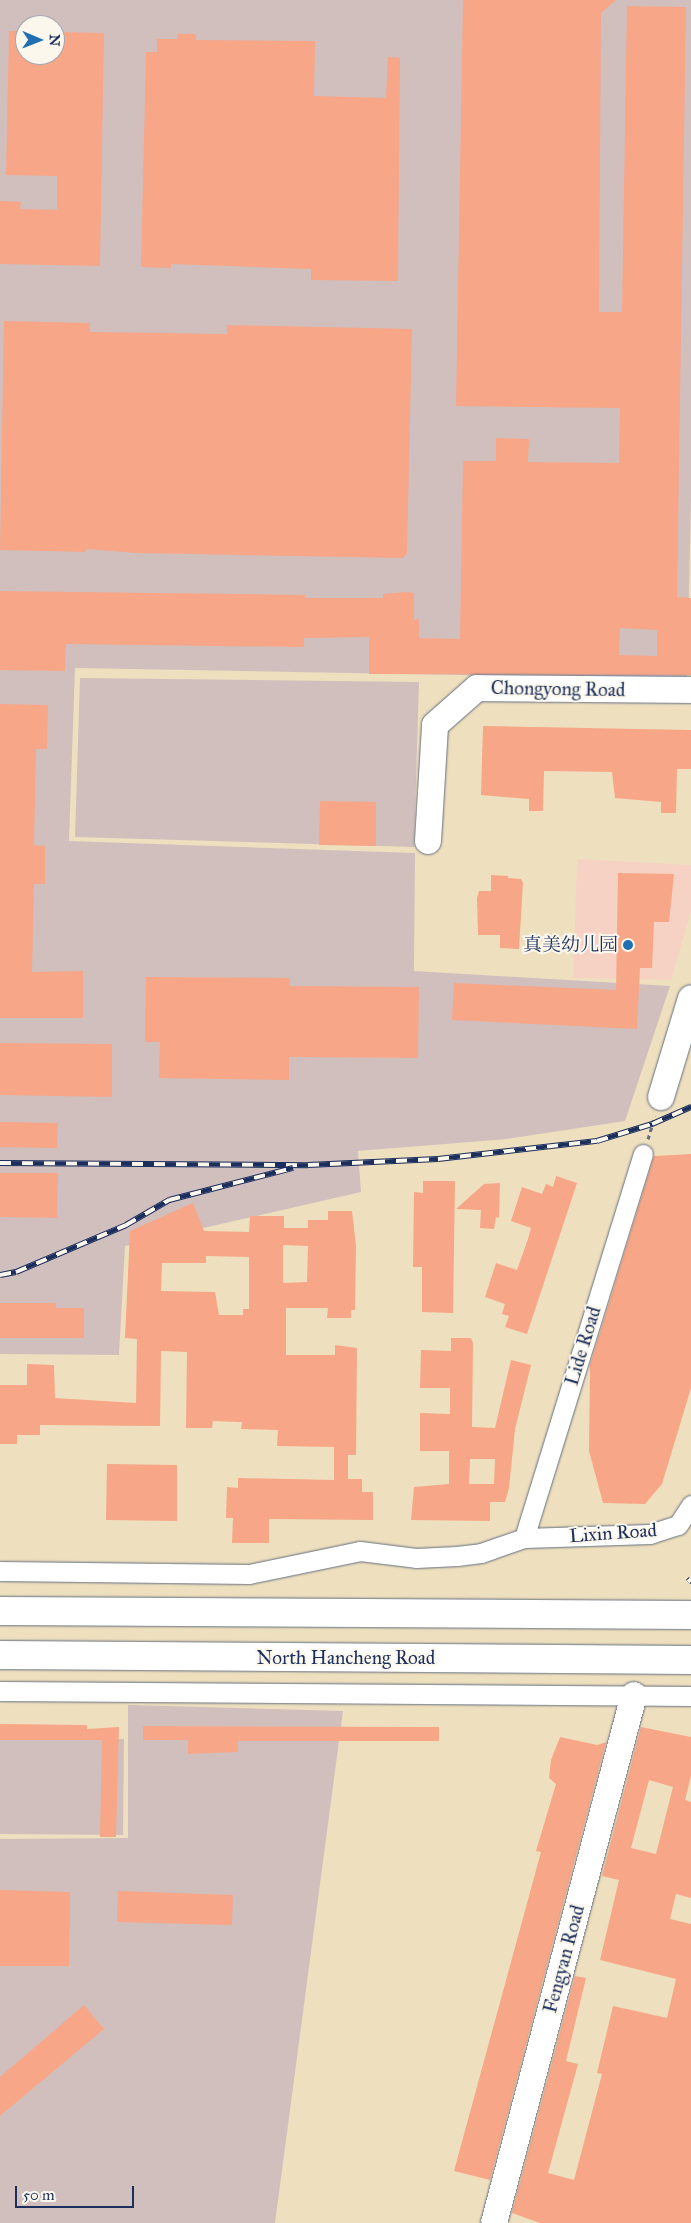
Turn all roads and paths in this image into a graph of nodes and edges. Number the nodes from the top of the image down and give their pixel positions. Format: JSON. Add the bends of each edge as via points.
{"nodes":[{"id":1,"x":691,"y":690,"type":"edge"},
{"id":2,"x":428,"y":841,"type":"dead end"},
{"id":3,"x":691,"y":998,"type":"edge"},
{"id":4,"x":662,"y":1096,"type":"joint"},
{"id":5,"x":643,"y":1154,"type":"joint"},
{"id":6,"x":691,"y":1505,"type":"edge"},
{"id":7,"x":524,"y":1538,"type":"junction"},
{"id":8,"x":0,"y":1571,"type":"edge"},
{"id":9,"x":0,"y":1610,"type":"edge"},
{"id":10,"x":691,"y":1615,"type":"edge"},
{"id":11,"x":0,"y":1655,"type":"edge"},
{"id":12,"x":691,"y":1660,"type":"edge"},
{"id":13,"x":0,"y":1691,"type":"edge"},
{"id":14,"x":634,"y":1695,"type":"junction"},
{"id":15,"x":691,"y":1696,"type":"edge"},
{"id":16,"x":494,"y":2223,"type":"edge"}],
"edges":[{"from":1,"to":2,"type":"street","name":"Chongyong Road","via":[[477,688],[435,725]]},
{"from":3,"to":4,"type":"street"},
{"from":4,"to":5,"type":"path"},
{"from":5,"to":7,"type":"street","name":"Lide Road"},
{"from":6,"to":7,"type":"street","name":"Lixin Road","via":[[678,1525],[650,1534]]},
{"from":7,"to":8,"type":"street","name":"Lixin Road","via":[[481,1553],[416,1558],[360,1551],[249,1574]]},
{"from":9,"to":10,"type":"main road"},
{"from":11,"to":12,"type":"main road","name":"North Hancheng Road"},
{"from":13,"to":14,"type":"street"},
{"from":14,"to":15,"type":"street"},
{"from":14,"to":16,"type":"street","name":"Fengyan Road"}]}
